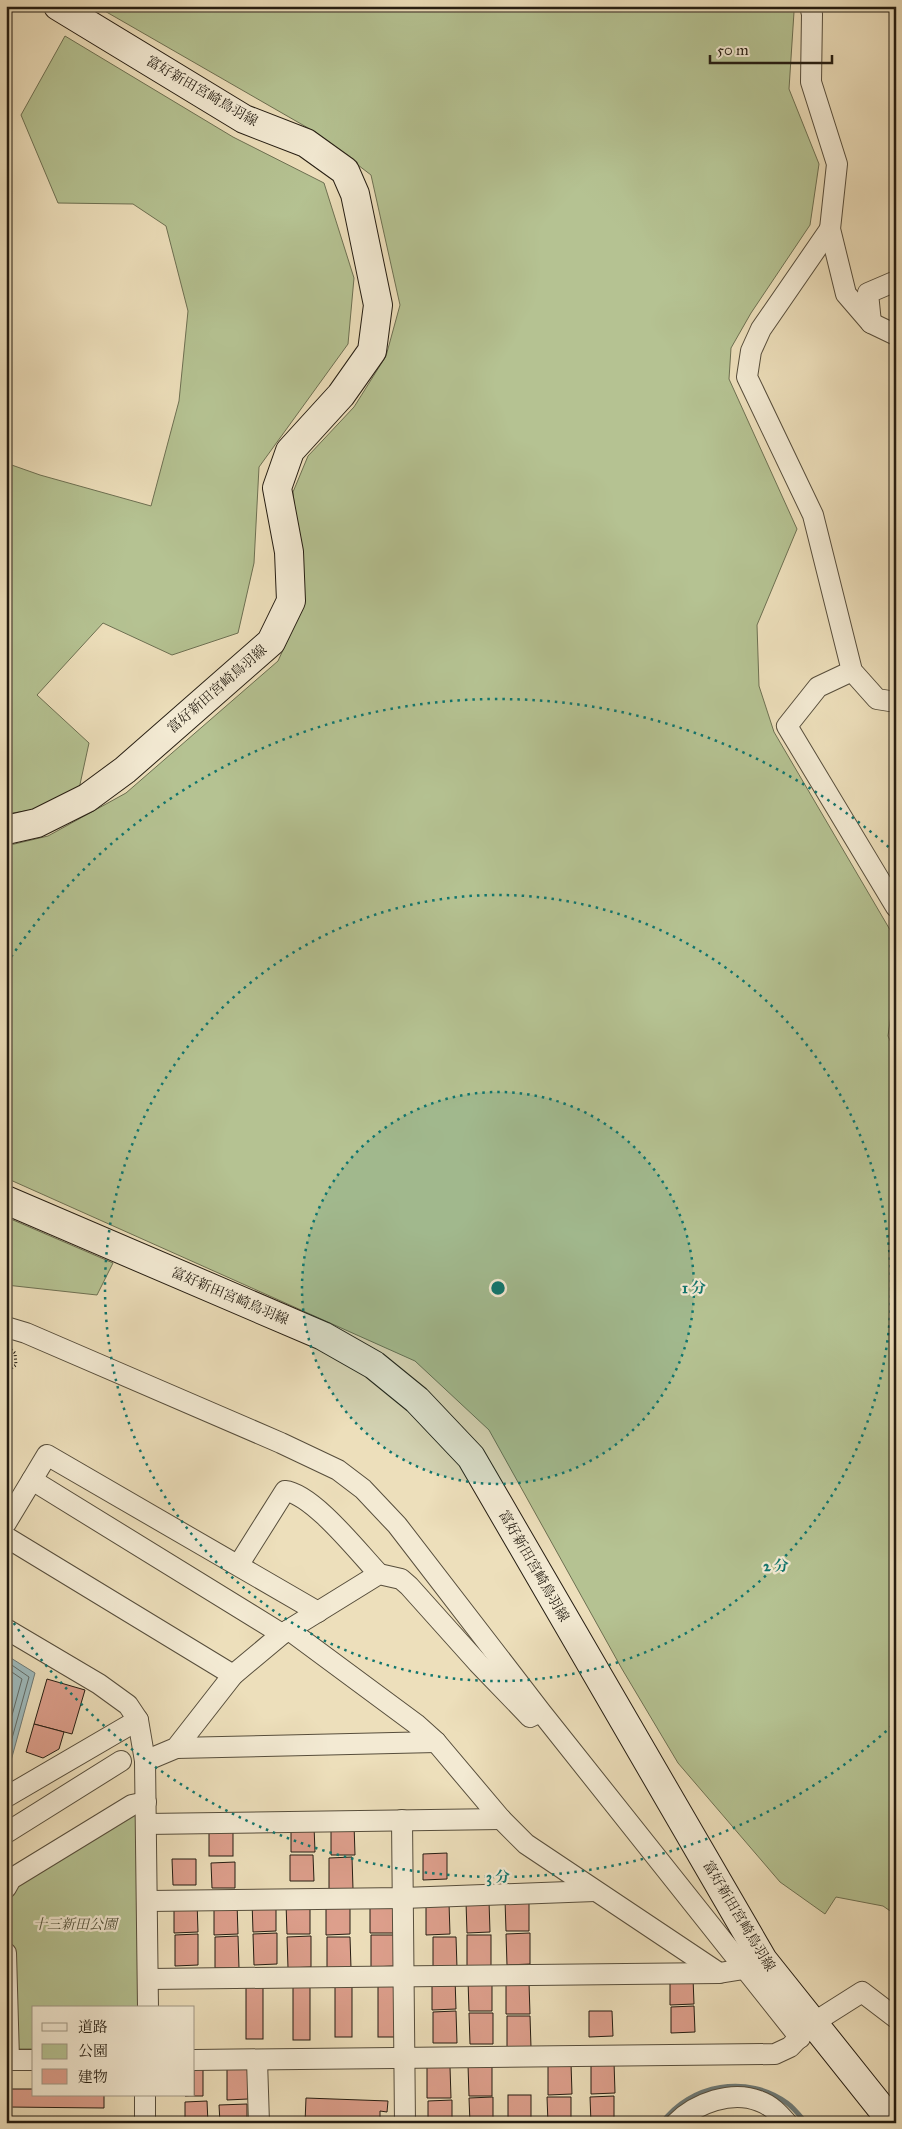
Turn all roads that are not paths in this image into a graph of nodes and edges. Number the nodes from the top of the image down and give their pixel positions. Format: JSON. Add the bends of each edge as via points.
{"nodes":[{"id":1,"x":58,"y":6,"type":"edge"},
{"id":2,"x":810,"y":6,"type":"edge"},
{"id":3,"x":830,"y":229,"type":"junction"},
{"id":4,"x":896,"y":281,"type":"edge"},
{"id":5,"x":871,"y":322,"type":"junction"},
{"id":6,"x":896,"y":336,"type":"edge"},
{"id":7,"x":852,"y":671,"type":"junction"},
{"id":8,"x":896,"y":702,"type":"edge"},
{"id":9,"x":6,"y":830,"type":"edge"},
{"id":10,"x":896,"y":907,"type":"edge"},
{"id":11,"x":6,"y":1200,"type":"edge"},
{"id":12,"x":6,"y":1327,"type":"edge"},
{"id":13,"x":32,"y":1480,"type":"junction"},
{"id":14,"x":6,"y":1523,"type":"edge"},
{"id":15,"x":6,"y":1538,"type":"edge"},
{"id":16,"x":239,"y":1564,"type":"junction"},
{"id":17,"x":379,"y":1574,"type":"junction"},
{"id":18,"x":318,"y":1612,"type":"junction"},
{"id":19,"x":6,"y":1629,"type":"edge"},
{"id":20,"x":286,"y":1632,"type":"junction"},
{"id":21,"x":233,"y":1675,"type":"junction"},
{"id":22,"x":541,"y":1712,"type":"junction"},
{"id":23,"x":138,"y":1720,"type":"junction"},
{"id":24,"x":436,"y":1742,"type":"junction"},
{"id":25,"x":176,"y":1748,"type":"junction"},
{"id":26,"x":121,"y":1761,"type":"dead end"},
{"id":27,"x":145,"y":1761,"type":"junction"},
{"id":28,"x":6,"y":1798,"type":"edge"},
{"id":29,"x":146,"y":1802,"type":"junction"},
{"id":30,"x":501,"y":1819,"type":"junction"},
{"id":31,"x":402,"y":1820,"type":"junction"},
{"id":32,"x":146,"y":1824,"type":"junction"},
{"id":33,"x":6,"y":1833,"type":"edge"},
{"id":34,"x":6,"y":1888,"type":"edge"},
{"id":35,"x":595,"y":1891,"type":"junction"},
{"id":36,"x":404,"y":1898,"type":"junction"},
{"id":37,"x":148,"y":1902,"type":"junction"},
{"id":38,"x":6,"y":1953,"type":"edge"},
{"id":39,"x":744,"y":1969,"type":"junction"},
{"id":40,"x":719,"y":1973,"type":"junction"},
{"id":41,"x":404,"y":1976,"type":"junction"},
{"id":42,"x":148,"y":1979,"type":"junction"},
{"id":43,"x":148,"y":2006,"type":"edge"},
{"id":44,"x":896,"y":2018,"type":"edge"},
{"id":45,"x":806,"y":2031,"type":"junction"},
{"id":46,"x":404,"y":2058,"type":"junction"},
{"id":47,"x":7,"y":2060,"type":"edge"},
{"id":48,"x":32,"y":2060,"type":"edge"},
{"id":49,"x":195,"y":2060,"type":"edge"},
{"id":50,"x":257,"y":2060,"type":"junction"},
{"id":51,"x":145,"y":2096,"type":"edge"},
{"id":52,"x":145,"y":2123,"type":"edge"},
{"id":53,"x":259,"y":2123,"type":"edge"},
{"id":54,"x":405,"y":2123,"type":"edge"},
{"id":55,"x":676,"y":2123,"type":"edge"},
{"id":56,"x":787,"y":2123,"type":"edge"},
{"id":57,"x":893,"y":2123,"type":"edge"}],
"edges":[{"from":1,"to":9,"type":"main road","name":"富好新田宮崎鳥羽線","via":[[244,119],[306,143],[345,171],[355,194],[378,305],[372,351],[341,395],[290,451],[277,488],[289,552],[291,601],[271,642],[125,770],[87,798],[37,823]]},
{"from":2,"to":3,"type":"street","via":[[811,82],[837,164]]},
{"from":3,"to":5,"type":"street","via":[[846,294]]},
{"from":3,"to":7,"type":"street","via":[[761,329],[750,351],[747,377],[813,515]]},
{"from":4,"to":5,"type":"street","via":[[868,293]]},
{"from":5,"to":6,"type":"street"},
{"from":7,"to":8,"type":"street","via":[[877,699]]},
{"from":7,"to":10,"type":"street","via":[[818,688],[787,726]]},
{"from":11,"to":45,"type":"main road","name":"富好新田宮崎鳥羽線","via":[[323,1336],[374,1365],[417,1400],[471,1458]]},
{"from":12,"to":22,"type":"street","via":[[280,1443],[351,1478],[397,1526]]},
{"from":13,"to":14,"type":"street"},
{"from":13,"to":16,"type":"street","via":[[47,1455]]},
{"from":13,"to":20,"type":"street"},
{"from":15,"to":21,"type":"street"},
{"from":16,"to":17,"type":"street","via":[[285,1491],[305,1499],[318,1510]]},
{"from":16,"to":18,"type":"street"},
{"from":17,"to":18,"type":"street"},
{"from":17,"to":22,"type":"street","via":[[400,1579],[409,1586],[530,1717]]},
{"from":18,"to":20,"type":"street"},
{"from":19,"to":23,"type":"street","via":[[99,1684],[128,1705]]},
{"from":20,"to":21,"type":"street"},
{"from":20,"to":24,"type":"street","via":[[416,1724]]},
{"from":21,"to":25,"type":"street"},
{"from":22,"to":39,"type":"street"},
{"from":23,"to":27,"type":"street"},
{"from":23,"to":28,"type":"street"},
{"from":24,"to":25,"type":"street"},
{"from":24,"to":30,"type":"street"},
{"from":25,"to":27,"type":"street"},
{"from":26,"to":33,"type":"street"},
{"from":27,"to":29,"type":"street"},
{"from":29,"to":32,"type":"street"},
{"from":29,"to":34,"type":"street","via":[[132,1805],[11,1879]]},
{"from":30,"to":31,"type":"street"},
{"from":30,"to":35,"type":"street","via":[[526,1844]]},
{"from":31,"to":32,"type":"street"},
{"from":31,"to":36,"type":"street"},
{"from":32,"to":37,"type":"street"},
{"from":35,"to":36,"type":"street"},
{"from":35,"to":40,"type":"street"},
{"from":36,"to":37,"type":"street"},
{"from":36,"to":41,"type":"street"},
{"from":37,"to":42,"type":"street"},
{"from":38,"to":47,"type":"street"},
{"from":39,"to":40,"type":"street"},
{"from":39,"to":45,"type":"street"},
{"from":40,"to":41,"type":"street"},
{"from":41,"to":42,"type":"street"},
{"from":41,"to":46,"type":"street"},
{"from":42,"to":43,"type":"street"},
{"from":44,"to":45,"type":"street","via":[[862,1992]]},
{"from":45,"to":46,"type":"street","via":[[790,2047],[774,2054]]},
{"from":45,"to":57,"type":"main road","name":"富好新田宮崎鳥羽線"},
{"from":46,"to":50,"type":"street"},
{"from":46,"to":54,"type":"street"},
{"from":47,"to":48,"type":"street"},
{"from":49,"to":50,"type":"street"},
{"from":50,"to":53,"type":"street"},
{"from":51,"to":52,"type":"street"},
{"from":55,"to":56,"type":"street","via":[[704,2103],[738,2098],[758,2100],[768,2105]]}]}
